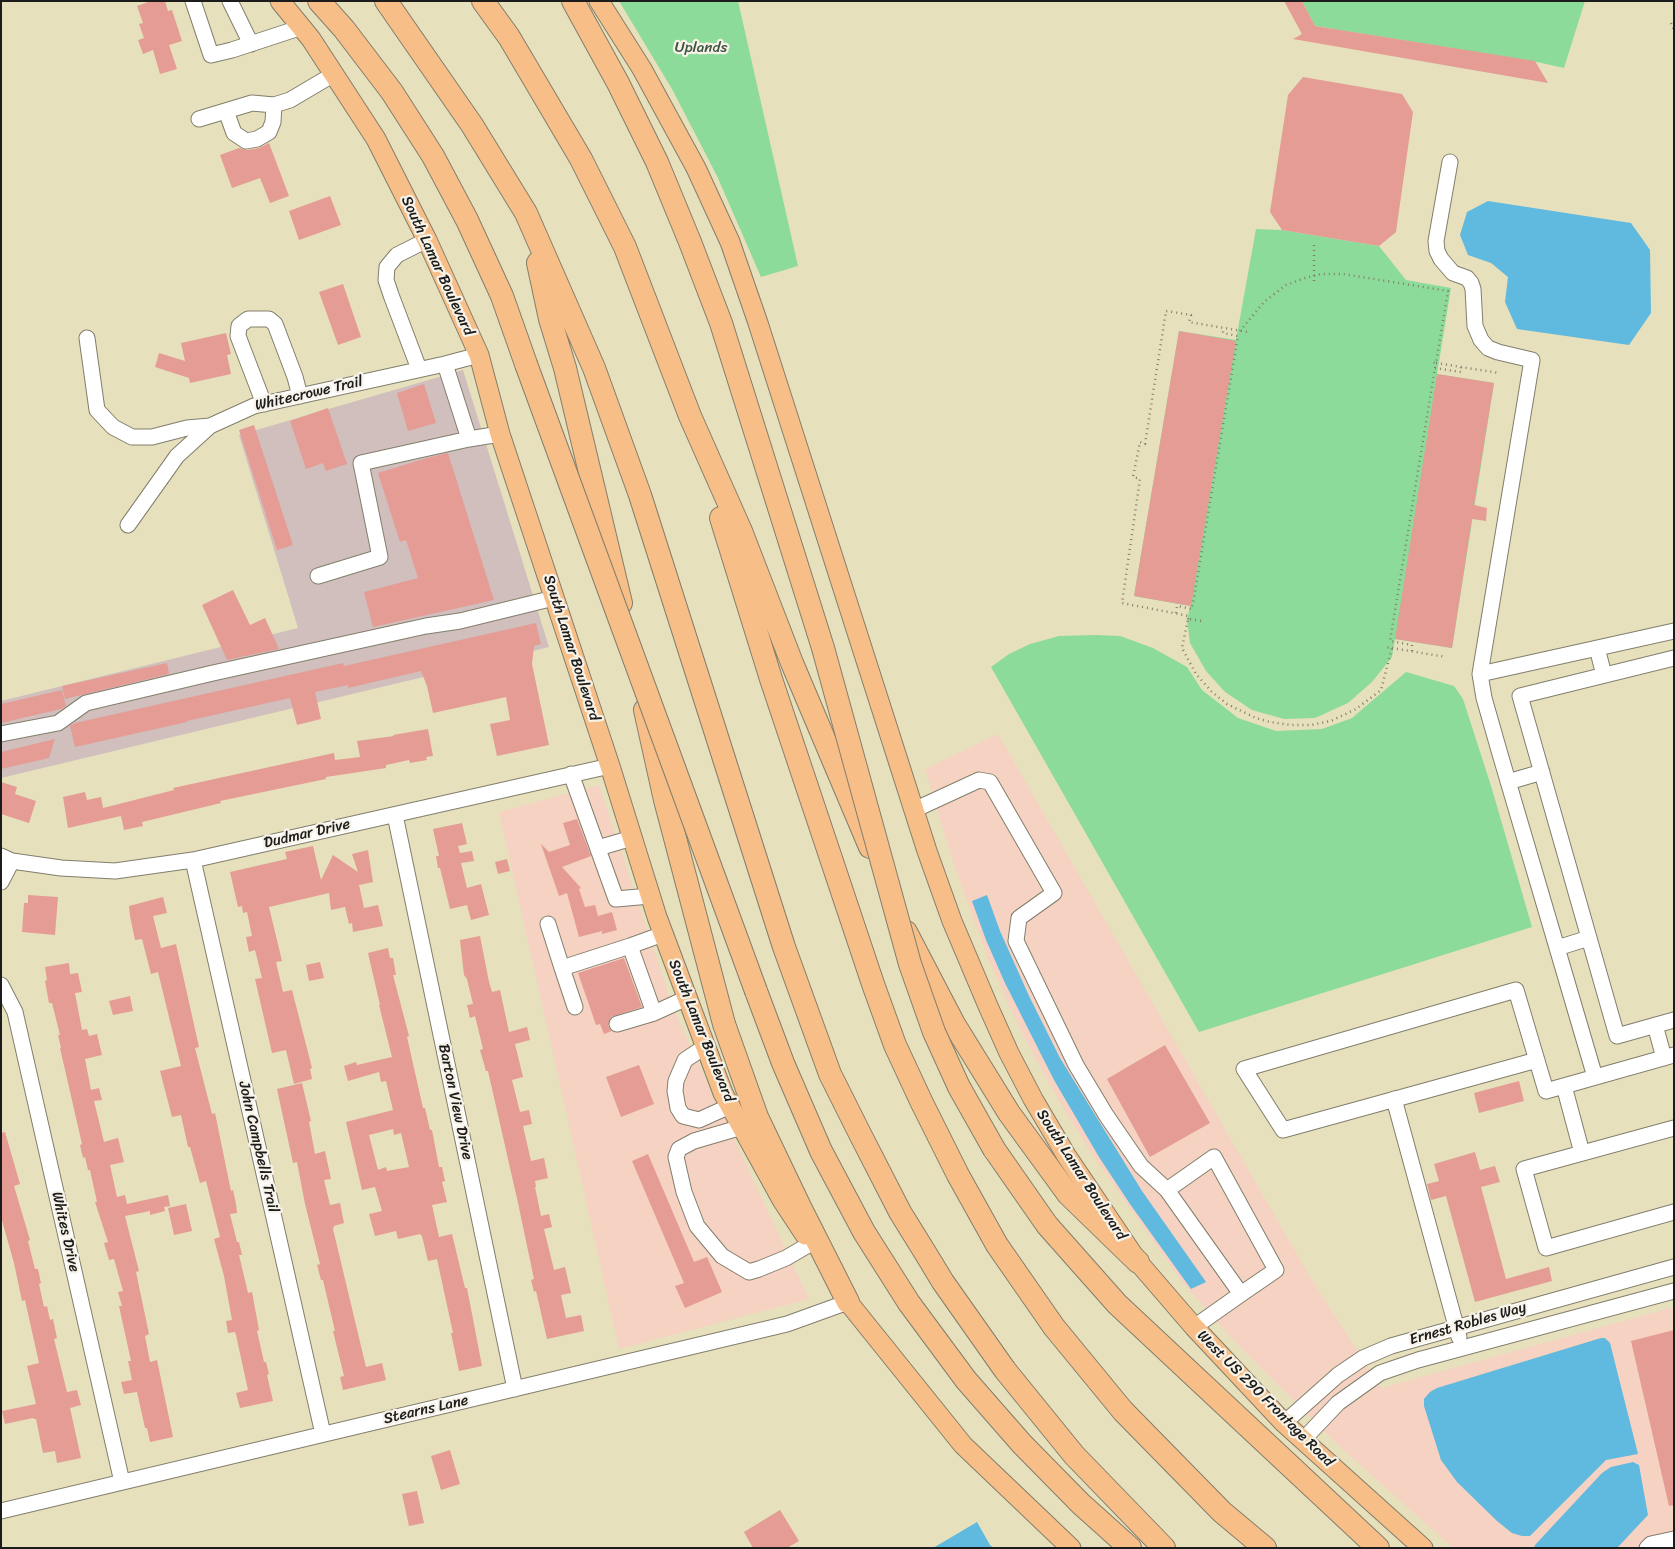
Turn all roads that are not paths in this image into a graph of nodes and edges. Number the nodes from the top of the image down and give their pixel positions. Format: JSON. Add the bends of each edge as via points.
{"nodes":[{"id":1,"x":193,"y":1,"type":"edge"},
{"id":2,"x":230,"y":1,"type":"edge"},
{"id":3,"x":280,"y":1,"type":"edge"},
{"id":4,"x":319,"y":1,"type":"edge"},
{"id":5,"x":386,"y":1,"type":"edge"},
{"id":6,"x":484,"y":1,"type":"edge"},
{"id":7,"x":572,"y":1,"type":"edge"},
{"id":8,"x":599,"y":1,"type":"edge"},
{"id":9,"x":302,"y":27,"type":"junction"},
{"id":10,"x":251,"y":44,"type":"junction"},
{"id":11,"x":334,"y":74,"type":"junction"},
{"id":12,"x":274,"y":105,"type":"junction"},
{"id":13,"x":226,"y":111,"type":"junction"},
{"id":14,"x":199,"y":119,"type":"dead end"},
{"id":15,"x":1450,"y":162,"type":"dead end"},
{"id":16,"x":526,"y":213,"type":"junction"},
{"id":17,"x":427,"y":240,"type":"junction"},
{"id":18,"x":86,"y":338,"type":"dead end"},
{"id":19,"x":479,"y":355,"type":"junction"},
{"id":20,"x":445,"y":364,"type":"junction"},
{"id":21,"x":420,"y":369,"type":"junction"},
{"id":22,"x":300,"y":396,"type":"junction"},
{"id":23,"x":264,"y":404,"type":"junction"},
{"id":24,"x":690,"y":416,"type":"junction"},
{"id":25,"x":210,"y":426,"type":"junction"},
{"id":26,"x":500,"y":434,"type":"junction"},
{"id":27,"x":469,"y":439,"type":"junction"},
{"id":28,"x":128,"y":525,"type":"dead end"},
{"id":29,"x":318,"y":576,"type":"dead end"},
{"id":30,"x":554,"y":598,"type":"junction"},
{"id":31,"x":1674,"y":631,"type":"edge"},
{"id":32,"x":1597,"y":648,"type":"junction"},
{"id":33,"x":1674,"y":658,"type":"edge"},
{"id":34,"x":1480,"y":674,"type":"junction"},
{"id":35,"x":1604,"y":676,"type":"junction"},
{"id":36,"x":1,"y":734,"type":"edge"},
{"id":37,"x":610,"y":766,"type":"junction"},
{"id":38,"x":1542,"y":772,"type":"junction"},
{"id":39,"x":571,"y":774,"type":"junction"},
{"id":40,"x":1508,"y":782,"type":"junction"},
{"id":41,"x":914,"y":810,"type":"junction"},
{"id":42,"x":395,"y":815,"type":"junction"},
{"id":43,"x":632,"y":838,"type":"junction"},
{"id":44,"x":598,"y":848,"type":"junction"},
{"id":45,"x":6,"y":858,"type":"edge"},
{"id":46,"x":193,"y":860,"type":"junction"},
{"id":47,"x":1,"y":882,"type":"edge"},
{"id":48,"x":650,"y":896,"type":"junction"},
{"id":49,"x":548,"y":924,"type":"dead end"},
{"id":50,"x":663,"y":934,"type":"junction"},
{"id":51,"x":1589,"y":938,"type":"junction"},
{"id":52,"x":630,"y":946,"type":"junction"},
{"id":53,"x":1557,"y":948,"type":"junction"},
{"id":54,"x":562,"y":968,"type":"junction"},
{"id":55,"x":1,"y":985,"type":"edge"},
{"id":56,"x":687,"y":998,"type":"junction"},
{"id":57,"x":575,"y":1007,"type":"dead end"},
{"id":58,"x":654,"y":1012,"type":"junction"},
{"id":59,"x":1674,"y":1020,"type":"edge"},
{"id":60,"x":617,"y":1024,"type":"dead end"},
{"id":61,"x":1655,"y":1025,"type":"junction"},
{"id":62,"x":706,"y":1046,"type":"junction"},
{"id":63,"x":1669,"y":1057,"type":"edge"},
{"id":64,"x":1537,"y":1060,"type":"junction"},
{"id":65,"x":1595,"y":1077,"type":"junction"},
{"id":66,"x":1564,"y":1086,"type":"junction"},
{"id":67,"x":1394,"y":1099,"type":"junction"},
{"id":68,"x":730,"y":1106,"type":"junction"},
{"id":69,"x":742,"y":1127,"type":"junction"},
{"id":70,"x":1674,"y":1128,"type":"edge"},
{"id":71,"x":1582,"y":1153,"type":"junction"},
{"id":72,"x":1167,"y":1190,"type":"junction"},
{"id":73,"x":1674,"y":1212,"type":"edge"},
{"id":74,"x":810,"y":1244,"type":"junction"},
{"id":75,"x":1138,"y":1262,"type":"junction"},
{"id":76,"x":1674,"y":1266,"type":"edge"},
{"id":77,"x":1674,"y":1291,"type":"edge"},
{"id":78,"x":1241,"y":1294,"type":"junction"},
{"id":79,"x":848,"y":1302,"type":"junction"},
{"id":80,"x":1194,"y":1327,"type":"junction"},
{"id":81,"x":1457,"y":1327,"type":"junction"},
{"id":82,"x":1462,"y":1348,"type":"junction"},
{"id":83,"x":515,"y":1389,"type":"junction"},
{"id":84,"x":1284,"y":1423,"type":"junction"},
{"id":85,"x":323,"y":1434,"type":"junction"},
{"id":86,"x":1303,"y":1440,"type":"junction"},
{"id":87,"x":122,"y":1482,"type":"junction"},
{"id":88,"x":1,"y":1511,"type":"edge"},
{"id":89,"x":1674,"y":1539,"type":"edge"},
{"id":90,"x":1071,"y":1548,"type":"edge"},
{"id":91,"x":1130,"y":1548,"type":"edge"},
{"id":92,"x":1164,"y":1548,"type":"edge"},
{"id":93,"x":1264,"y":1548,"type":"edge"},
{"id":94,"x":1378,"y":1548,"type":"edge"},
{"id":95,"x":1423,"y":1548,"type":"edge"},
{"id":96,"x":1647,"y":1548,"type":"edge"}],
"edges":[{"from":1,"to":10,"type":"street","via":[[210,55]]},
{"from":2,"to":10,"type":"street"},
{"from":3,"to":9,"type":"main road","name":"South Lamar Boulevard"},
{"from":4,"to":91,"type":"highway","bridge":true,"via":[[344,28],[392,92],[433,156],[468,220],[502,296],[756,991],[821,1151],[864,1232],[909,1304],[966,1380],[1022,1444]]},
{"from":5,"to":16,"type":"highway","via":[[472,125]]},
{"from":6,"to":24,"type":"highway","via":[[576,151],[625,247]]},
{"from":7,"to":94,"type":"highway","bridge":true,"via":[[623,92],[657,162],[721,323],[823,648],[910,964],[934,1032],[959,1088],[994,1150],[1047,1225],[1117,1304]]},
{"from":8,"to":41,"type":"main road","name":"South Lamar Boulevard","via":[[642,69],[696,168],[730,242]]},
{"from":9,"to":10,"type":"street"},
{"from":9,"to":11,"type":"main road","name":"South Lamar Boulevard"},
{"from":11,"to":12,"type":"street","via":[[290,100]]},
{"from":11,"to":17,"type":"main road","name":"South Lamar Boulevard","via":[[376,139]]},
{"from":12,"to":13,"type":"street","via":[[252,103]]},
{"from":12,"to":13,"type":"street","via":[[269,132],[258,139],[246,141],[234,133]]},
{"from":13,"to":14,"type":"street"},
{"from":15,"to":34,"type":"street","via":[[1436,241],[1441,260],[1453,273],[1471,283],[1475,326],[1488,348],[1532,360]]},
{"from":16,"to":79,"type":"highway","via":[[611,558],[665,800],[724,1024],[757,1117]]},
{"from":16,"to":92,"type":"highway","via":[[594,368],[640,495],[784,947],[834,1082],[900,1212],[943,1282],[1000,1362],[1074,1455]]},
{"from":17,"to":19,"type":"main road","name":"South Lamar Boulevard"},
{"from":17,"to":21,"type":"street","via":[[397,255],[387,267],[386,280]]},
{"from":18,"to":25,"type":"street","via":[[97,410],[113,427],[132,437],[152,437]]},
{"from":19,"to":20,"type":"street","name":"Whitecrowe Trail"},
{"from":19,"to":26,"type":"main road","name":"South Lamar Boulevard"},
{"from":20,"to":21,"type":"street","name":"Whitecrowe Trail"},
{"from":20,"to":27,"type":"street"},
{"from":21,"to":22,"type":"street","name":"Whitecrowe Trail"},
{"from":22,"to":23,"type":"street","name":"Whitecrowe Trail"},
{"from":22,"to":23,"type":"street","via":[[275,324],[269,319],[248,319],[239,326],[238,336]]},
{"from":23,"to":25,"type":"street","name":"Whitecrowe Trail"},
{"from":24,"to":75,"type":"highway","via":[[907,932],[954,1024],[1009,1114],[1068,1194]]},
{"from":24,"to":93,"type":"highway","via":[[771,680],[872,984],[895,1045],[958,1176],[997,1244],[1054,1327],[1123,1411],[1222,1512]]},
{"from":25,"to":28,"type":"street","name":"Whitecrowe Trail","via":[[177,456]]},
{"from":26,"to":27,"type":"street"},
{"from":26,"to":30,"type":"main road","name":"South Lamar Boulevard"},
{"from":27,"to":29,"type":"street","via":[[360,463],[380,557]]},
{"from":30,"to":36,"type":"street","via":[[86,703],[58,723]]},
{"from":30,"to":37,"type":"main road","name":"South Lamar Boulevard"},
{"from":31,"to":32,"type":"street"},
{"from":32,"to":34,"type":"street"},
{"from":32,"to":35,"type":"street"},
{"from":33,"to":35,"type":"street"},
{"from":34,"to":40,"type":"street"},
{"from":35,"to":38,"type":"street","via":[[1520,696]]},
{"from":37,"to":39,"type":"street","name":"Dudmar Drive"},
{"from":37,"to":43,"type":"main road","name":"South Lamar Boulevard"},
{"from":38,"to":40,"type":"street"},
{"from":38,"to":51,"type":"street"},
{"from":39,"to":42,"type":"street","name":"Dudmar Drive"},
{"from":39,"to":44,"type":"street"},
{"from":40,"to":53,"type":"street"},
{"from":41,"to":72,"type":"street","via":[[979,780],[990,782],[1054,893],[1019,918],[1016,940],[1052,1017],[1106,1115],[1141,1166]]},
{"from":41,"to":75,"type":"main road","name":"South Lamar Boulevard","via":[[952,921],[1010,1053],[1066,1155]]},
{"from":42,"to":46,"type":"street","name":"Dudmar Drive"},
{"from":42,"to":83,"type":"street","name":"Barton View Drive"},
{"from":43,"to":44,"type":"street"},
{"from":43,"to":48,"type":"main road","name":"South Lamar Boulevard"},
{"from":44,"to":48,"type":"street","via":[[616,899]]},
{"from":45,"to":46,"type":"street","name":"Dudmar Drive","via":[[61,868],[115,871]]},
{"from":45,"to":47,"type":"street"},
{"from":46,"to":85,"type":"street","name":"John Campbells Trail"},
{"from":48,"to":50,"type":"main road","name":"South Lamar Boulevard"},
{"from":49,"to":54,"type":"street"},
{"from":50,"to":52,"type":"street"},
{"from":50,"to":56,"type":"main road","name":"South Lamar Boulevard"},
{"from":51,"to":53,"type":"street"},
{"from":51,"to":61,"type":"street","via":[[1617,1036]]},
{"from":52,"to":54,"type":"street"},
{"from":52,"to":58,"type":"street"},
{"from":53,"to":65,"type":"street"},
{"from":54,"to":57,"type":"street"},
{"from":55,"to":87,"type":"street","name":"Whites Drive","via":[[15,1012]]},
{"from":56,"to":58,"type":"street"},
{"from":56,"to":62,"type":"main road","name":"South Lamar Boulevard"},
{"from":58,"to":60,"type":"street"},
{"from":59,"to":61,"type":"street"},
{"from":61,"to":63,"type":"street"},
{"from":62,"to":68,"type":"main road","name":"South Lamar Boulevard"},
{"from":62,"to":68,"type":"street","via":[[685,1060],[676,1080],[678,1108],[683,1116],[699,1120]]},
{"from":63,"to":65,"type":"street"},
{"from":64,"to":66,"type":"street","via":[[1546,1091]]},
{"from":64,"to":67,"type":"street"},
{"from":64,"to":67,"type":"street","via":[[1516,990],[1244,1069],[1283,1130]]},
{"from":65,"to":66,"type":"street"},
{"from":66,"to":71,"type":"street"},
{"from":67,"to":81,"type":"street"},
{"from":68,"to":69,"type":"main road","name":"South Lamar Boulevard"},
{"from":69,"to":74,"type":"main road","name":"South Lamar Boulevard"},
{"from":69,"to":74,"type":"street","via":[[679,1149],[676,1157],[684,1192],[697,1226],[722,1256],[749,1272],[786,1258]]},
{"from":70,"to":71,"type":"street"},
{"from":71,"to":73,"type":"street","via":[[1524,1169],[1546,1248]]},
{"from":72,"to":78,"type":"street"},
{"from":72,"to":78,"type":"street","via":[[1214,1157],[1276,1270]]},
{"from":74,"to":79,"type":"main road","name":"South Lamar Boulevard"},
{"from":75,"to":80,"type":"main road","name":"West US 290 Frontage Road"},
{"from":76,"to":81,"type":"street","name":"Ernest Robles Way"},
{"from":77,"to":82,"type":"street","name":"Ernest Robles Way"},
{"from":78,"to":80,"type":"street"},
{"from":79,"to":83,"type":"street","name":"Stearns Lane","via":[[787,1324]]},
{"from":79,"to":90,"type":"main road","via":[[963,1445]]},
{"from":80,"to":84,"type":"main road","name":"West US 290 Frontage Road"},
{"from":81,"to":82,"type":"street"},
{"from":81,"to":84,"type":"street","name":"Ernest Robles Way","via":[[1391,1346],[1363,1358],[1338,1375]]},
{"from":82,"to":86,"type":"street","name":"Ernest Robles Way","via":[[1380,1373],[1338,1403]]},
{"from":83,"to":85,"type":"street","name":"Stearns Lane"},
{"from":84,"to":86,"type":"main road","name":"West US 290 Frontage Road"},
{"from":85,"to":87,"type":"street","name":"Stearns Lane"},
{"from":86,"to":95,"type":"main road","name":"West US 290 Frontage Road"},
{"from":87,"to":88,"type":"street","name":"Stearns Lane"},
{"from":89,"to":96,"type":"street","via":[[1651,1544]]}]}
